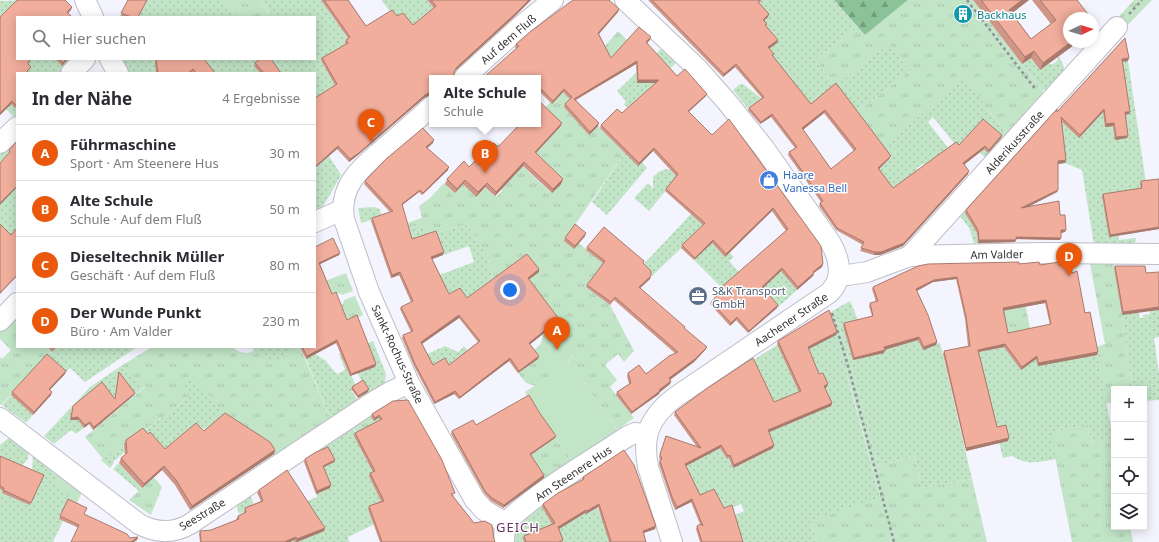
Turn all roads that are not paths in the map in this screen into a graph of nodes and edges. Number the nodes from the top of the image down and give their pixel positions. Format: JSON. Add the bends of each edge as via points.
{"nodes":[{"id":1,"x":85,"y":0,"type":"edge"},
{"id":2,"x":553,"y":0,"type":"edge"},
{"id":3,"x":625,"y":0,"type":"edge"},
{"id":4,"x":93,"y":16,"type":"edge"},
{"id":5,"x":1117,"y":27,"type":"dead end"},
{"id":6,"x":84,"y":60,"type":"edge"},
{"id":7,"x":111,"y":60,"type":"edge"},
{"id":8,"x":71,"y":72,"type":"edge"},
{"id":9,"x":117,"y":72,"type":"edge"},
{"id":10,"x":467,"y":75,"type":"edge"},
{"id":11,"x":429,"y":109,"type":"edge"},
{"id":12,"x":16,"y":127,"type":"edge"},
{"id":13,"x":0,"y":144,"type":"edge"},
{"id":14,"x":342,"y":210,"type":"junction"},
{"id":15,"x":316,"y":222,"type":"edge"},
{"id":16,"x":1159,"y":254,"type":"edge"},
{"id":17,"x":910,"y":256,"type":"junction"},
{"id":18,"x":839,"y":274,"type":"junction"},
{"id":19,"x":16,"y":304,"type":"edge"},
{"id":20,"x":0,"y":321,"type":"edge"},
{"id":21,"x":409,"y":383,"type":"junction"},
{"id":22,"x":0,"y":418,"type":"edge"},
{"id":23,"x":647,"y":434,"type":"junction"},
{"id":24,"x":504,"y":533,"type":"edge"},
{"id":25,"x":672,"y":542,"type":"edge"}],
"edges":[{"from":1,"to":4,"type":"street"},
{"from":2,"to":10,"type":"street","name":"Auf dem Fluß"},
{"from":3,"to":18,"type":"street","via":[[698,69],[745,123],[830,242]]},
{"from":5,"to":17,"type":"street","name":"Alderikusstraße"},
{"from":6,"to":8,"type":"street"},
{"from":7,"to":9,"type":"street"},
{"from":11,"to":14,"type":"street","via":[[361,168],[347,189]]},
{"from":12,"to":13,"type":"street"},
{"from":14,"to":15,"type":"street"},
{"from":14,"to":21,"type":"street","name":"Sankt-Rochus-Straße","via":[[369,292]]},
{"from":16,"to":17,"type":"street","name":"Am Valder"},
{"from":17,"to":18,"type":"street","name":"Am Valder","via":[[867,272]]},
{"from":18,"to":23,"type":"street","name":"Aachener Straße","via":[[837,285],[826,296],[668,403],[656,414]]},
{"from":19,"to":20,"type":"street"},
{"from":21,"to":22,"type":"street","name":"Seestraße","via":[[373,402],[190,524],[172,531],[159,531],[139,524]]},
{"from":21,"to":24,"type":"street","name":"Sankt-Rochus-Straße","via":[[475,500]]},
{"from":23,"to":24,"type":"street","name":"Am Steenere Hus","via":[[635,433],[628,436],[548,488],[524,506]]},
{"from":23,"to":25,"type":"street","name":"Aachener Straße","via":[[648,467]]}]}
